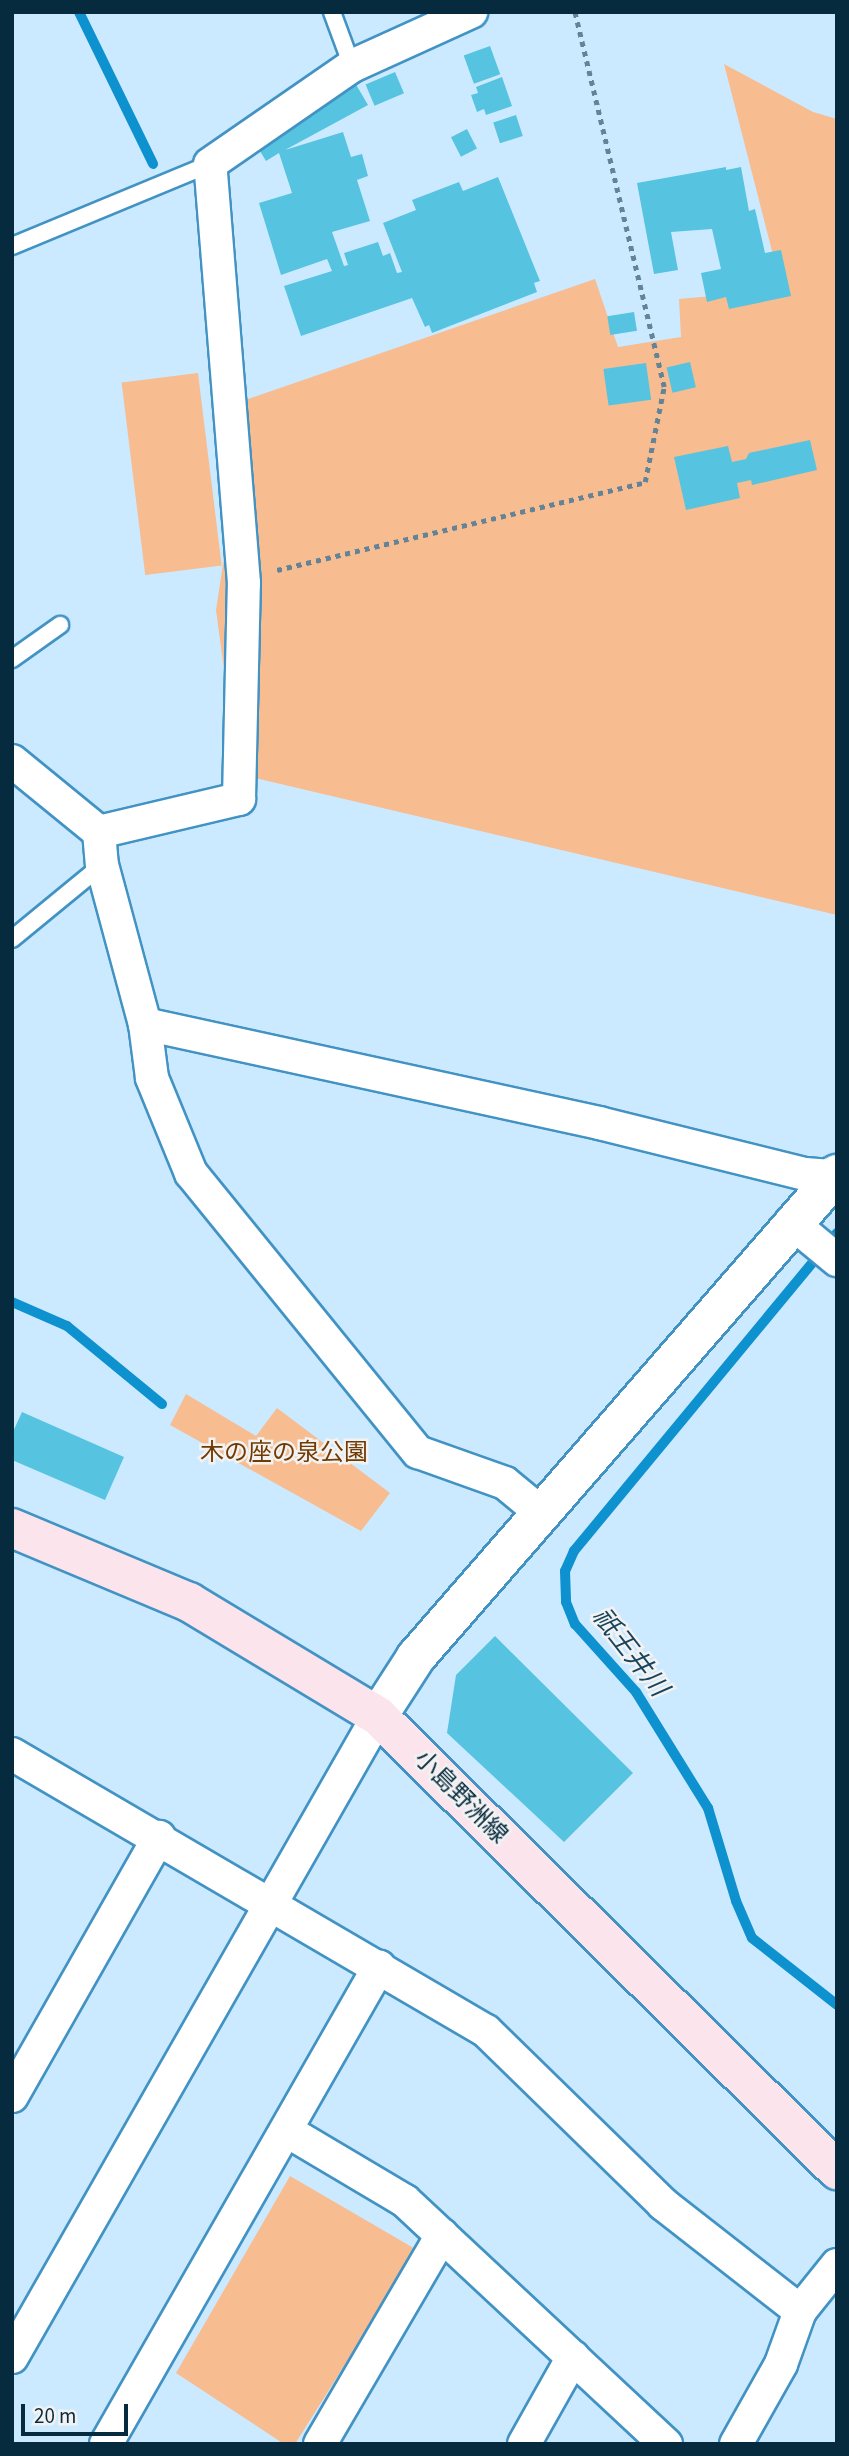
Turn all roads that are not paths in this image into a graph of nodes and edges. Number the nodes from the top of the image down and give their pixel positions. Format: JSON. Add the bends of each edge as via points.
{"nodes":[{"id":1,"x":332,"y":12,"type":"edge"},
{"id":2,"x":471,"y":12,"type":"edge"},
{"id":3,"x":352,"y":66,"type":"junction"},
{"id":4,"x":210,"y":164,"type":"junction"},
{"id":5,"x":12,"y":246,"type":"edge"},
{"id":6,"x":60,"y":625,"type":"dead end"},
{"id":7,"x":12,"y":659,"type":"edge"},
{"id":8,"x":12,"y":761,"type":"edge"},
{"id":9,"x":99,"y":832,"type":"junction"},
{"id":10,"x":102,"y":865,"type":"junction"},
{"id":11,"x":12,"y":939,"type":"edge"},
{"id":12,"x":145,"y":1024,"type":"junction"},
{"id":13,"x":836,"y":1175,"type":"edge"},
{"id":14,"x":820,"y":1246,"type":"edge"},
{"id":15,"x":540,"y":1512,"type":"junction"},
{"id":16,"x":12,"y":1528,"type":"edge"},
{"id":17,"x":378,"y":1716,"type":"junction"},
{"id":18,"x":12,"y":1754,"type":"edge"},
{"id":19,"x":159,"y":1837,"type":"junction"},
{"id":20,"x":271,"y":1903,"type":"junction"},
{"id":21,"x":379,"y":1967,"type":"junction"},
{"id":22,"x":12,"y":2095,"type":"edge"},
{"id":23,"x":287,"y":2131,"type":"junction"},
{"id":24,"x":837,"y":2169,"type":"edge"},
{"id":25,"x":442,"y":2235,"type":"junction"},
{"id":26,"x":837,"y":2265,"type":"edge"},
{"id":27,"x":800,"y":2311,"type":"junction"},
{"id":28,"x":12,"y":2357,"type":"edge"},
{"id":29,"x":573,"y":2357,"type":"junction"},
{"id":30,"x":106,"y":2444,"type":"edge"},
{"id":31,"x":320,"y":2444,"type":"edge"},
{"id":32,"x":524,"y":2444,"type":"edge"},
{"id":33,"x":666,"y":2444,"type":"edge"},
{"id":34,"x":736,"y":2444,"type":"edge"}],
"edges":[{"from":1,"to":3,"type":"lane"},
{"from":2,"to":3,"type":"street"},
{"from":3,"to":4,"type":"street"},
{"from":4,"to":5,"type":"lane"},
{"from":4,"to":9,"type":"street","via":[[243,578],[239,799]]},
{"from":6,"to":7,"type":"lane"},
{"from":8,"to":9,"type":"street"},
{"from":9,"to":10,"type":"street"},
{"from":10,"to":11,"type":"lane"},
{"from":10,"to":12,"type":"street"},
{"from":12,"to":13,"type":"street","via":[[599,1123],[805,1174]]},
{"from":12,"to":15,"type":"street","via":[[152,1078],[191,1173],[234,1227],[418,1452],[505,1483]]},
{"from":13,"to":14,"type":"street"},
{"from":14,"to":15,"type":"street"},
{"from":15,"to":17,"type":"street","via":[[416,1657]]},
{"from":16,"to":17,"type":"main road","name":"小島野洲線","via":[[188,1602]]},
{"from":17,"to":20,"type":"street"},
{"from":17,"to":24,"type":"main road","name":"小島野洲線"},
{"from":18,"to":19,"type":"street"},
{"from":19,"to":20,"type":"street"},
{"from":19,"to":22,"type":"street"},
{"from":20,"to":21,"type":"street"},
{"from":20,"to":28,"type":"street"},
{"from":21,"to":23,"type":"street"},
{"from":21,"to":27,"type":"street","via":[[486,2031],[663,2204]]},
{"from":23,"to":25,"type":"street","via":[[405,2201]]},
{"from":23,"to":30,"type":"street"},
{"from":25,"to":29,"type":"street"},
{"from":25,"to":31,"type":"street"},
{"from":26,"to":27,"type":"street"},
{"from":27,"to":34,"type":"street","via":[[781,2364]]},
{"from":29,"to":32,"type":"street"},
{"from":29,"to":33,"type":"street"}]}
